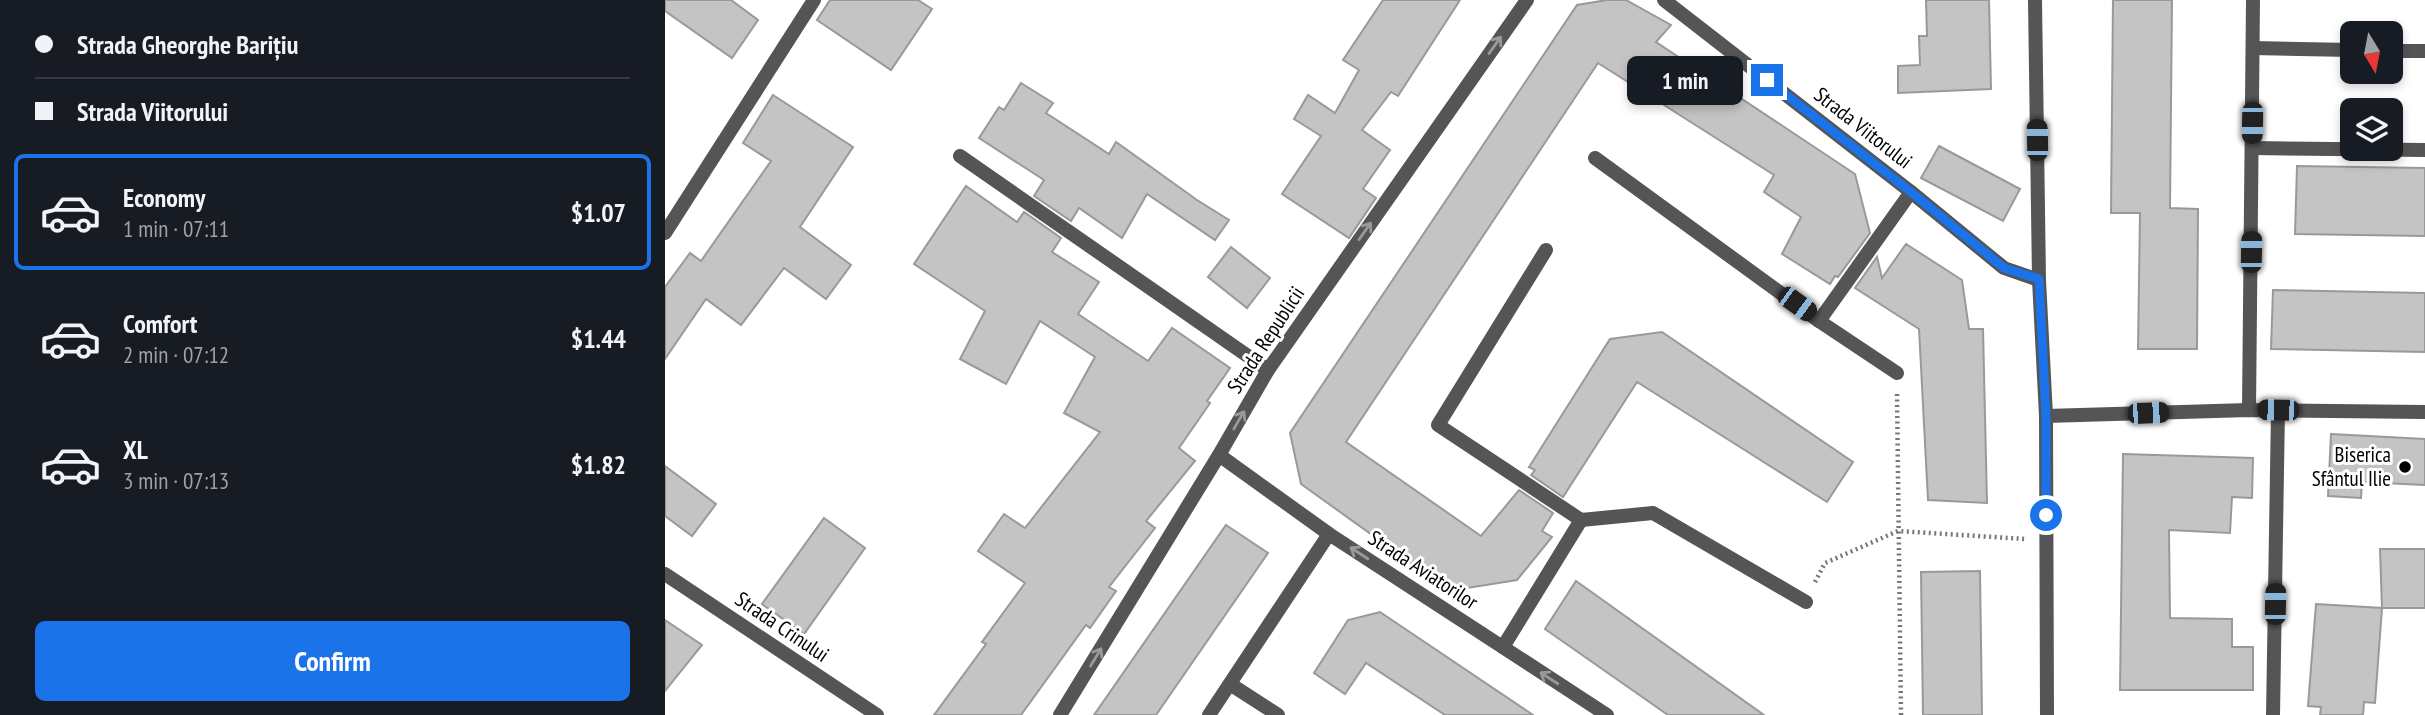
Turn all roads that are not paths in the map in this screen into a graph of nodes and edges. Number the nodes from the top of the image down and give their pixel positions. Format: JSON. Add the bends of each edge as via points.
{"nodes":[{"id":1,"x":814,"y":0,"type":"edge"},
{"id":2,"x":1527,"y":0,"type":"edge"},
{"id":3,"x":1664,"y":0,"type":"edge"},
{"id":4,"x":2035,"y":0,"type":"edge"},
{"id":5,"x":2253,"y":0,"type":"edge"},
{"id":6,"x":2253,"y":48,"type":"junction"},
{"id":7,"x":2340,"y":50,"type":"edge"},
{"id":8,"x":2403,"y":51,"type":"edge"},
{"id":9,"x":2425,"y":51,"type":"edge"},
{"id":10,"x":2252,"y":148,"type":"junction"},
{"id":11,"x":2425,"y":150,"type":"edge"},
{"id":12,"x":960,"y":156,"type":"dead end"},
{"id":13,"x":1595,"y":158,"type":"dead end"},
{"id":14,"x":1911,"y":192,"type":"junction"},
{"id":15,"x":665,"y":233,"type":"edge"},
{"id":16,"x":1546,"y":250,"type":"dead end"},
{"id":17,"x":2039,"y":279,"type":"junction"},
{"id":18,"x":1819,"y":321,"type":"junction"},
{"id":19,"x":1268,"y":370,"type":"junction"},
{"id":20,"x":1897,"y":373,"type":"road end"},
{"id":21,"x":2249,"y":410,"type":"junction"},
{"id":22,"x":2278,"y":410,"type":"junction"},
{"id":23,"x":2425,"y":412,"type":"edge"},
{"id":24,"x":2046,"y":416,"type":"junction"},
{"id":25,"x":1219,"y":455,"type":"junction"},
{"id":26,"x":1581,"y":520,"type":"junction"},
{"id":27,"x":1329,"y":534,"type":"junction"},
{"id":28,"x":665,"y":574,"type":"edge"},
{"id":29,"x":1806,"y":602,"type":"road end"},
{"id":30,"x":1503,"y":647,"type":"junction"},
{"id":31,"x":1230,"y":684,"type":"junction"},
{"id":32,"x":877,"y":715,"type":"edge"},
{"id":33,"x":1060,"y":715,"type":"edge"},
{"id":34,"x":1209,"y":715,"type":"edge"},
{"id":35,"x":1278,"y":715,"type":"edge"},
{"id":36,"x":1607,"y":715,"type":"edge"},
{"id":37,"x":2047,"y":715,"type":"edge"},
{"id":38,"x":2273,"y":715,"type":"edge"}],
"edges":[{"from":1,"to":15,"type":"street"},
{"from":19,"to":2,"type":"street","name":"Strada Republicii","one_way":true},
{"from":3,"to":14,"type":"street","name":"Strada Viitorului"},
{"from":4,"to":17,"type":"street"},
{"from":5,"to":6,"type":"street"},
{"from":6,"to":7,"type":"street"},
{"from":6,"to":10,"type":"street"},
{"from":8,"to":9,"type":"street"},
{"from":10,"to":11,"type":"street"},
{"from":10,"to":21,"type":"street"},
{"from":12,"to":19,"type":"street"},
{"from":13,"to":18,"type":"street"},
{"from":14,"to":17,"type":"street","name":"Strada Viitorului","via":[[2004,268]]},
{"from":14,"to":18,"type":"street"},
{"from":16,"to":26,"type":"street","via":[[1438,425]]},
{"from":17,"to":24,"type":"street"},
{"from":18,"to":20,"type":"street"},
{"from":25,"to":19,"type":"street","name":"Strada Republicii","one_way":true},
{"from":21,"to":22,"type":"street"},
{"from":21,"to":24,"type":"street"},
{"from":22,"to":23,"type":"street"},
{"from":22,"to":38,"type":"street"},
{"from":24,"to":37,"type":"street"},
{"from":25,"to":27,"type":"street","name":"Strada Aviatorilor"},
{"from":33,"to":25,"type":"street","name":"Strada Republicii","one_way":true},
{"from":26,"to":29,"type":"street","via":[[1653,513]]},
{"from":26,"to":30,"type":"street"},
{"from":30,"to":27,"type":"street","name":"Strada Aviatorilor","one_way":true},
{"from":27,"to":31,"type":"street"},
{"from":28,"to":32,"type":"street","name":"Strada Crinului"},
{"from":36,"to":30,"type":"street","name":"Strada Aviatorilor","one_way":true},
{"from":31,"to":34,"type":"street"},
{"from":31,"to":35,"type":"street"}]}
